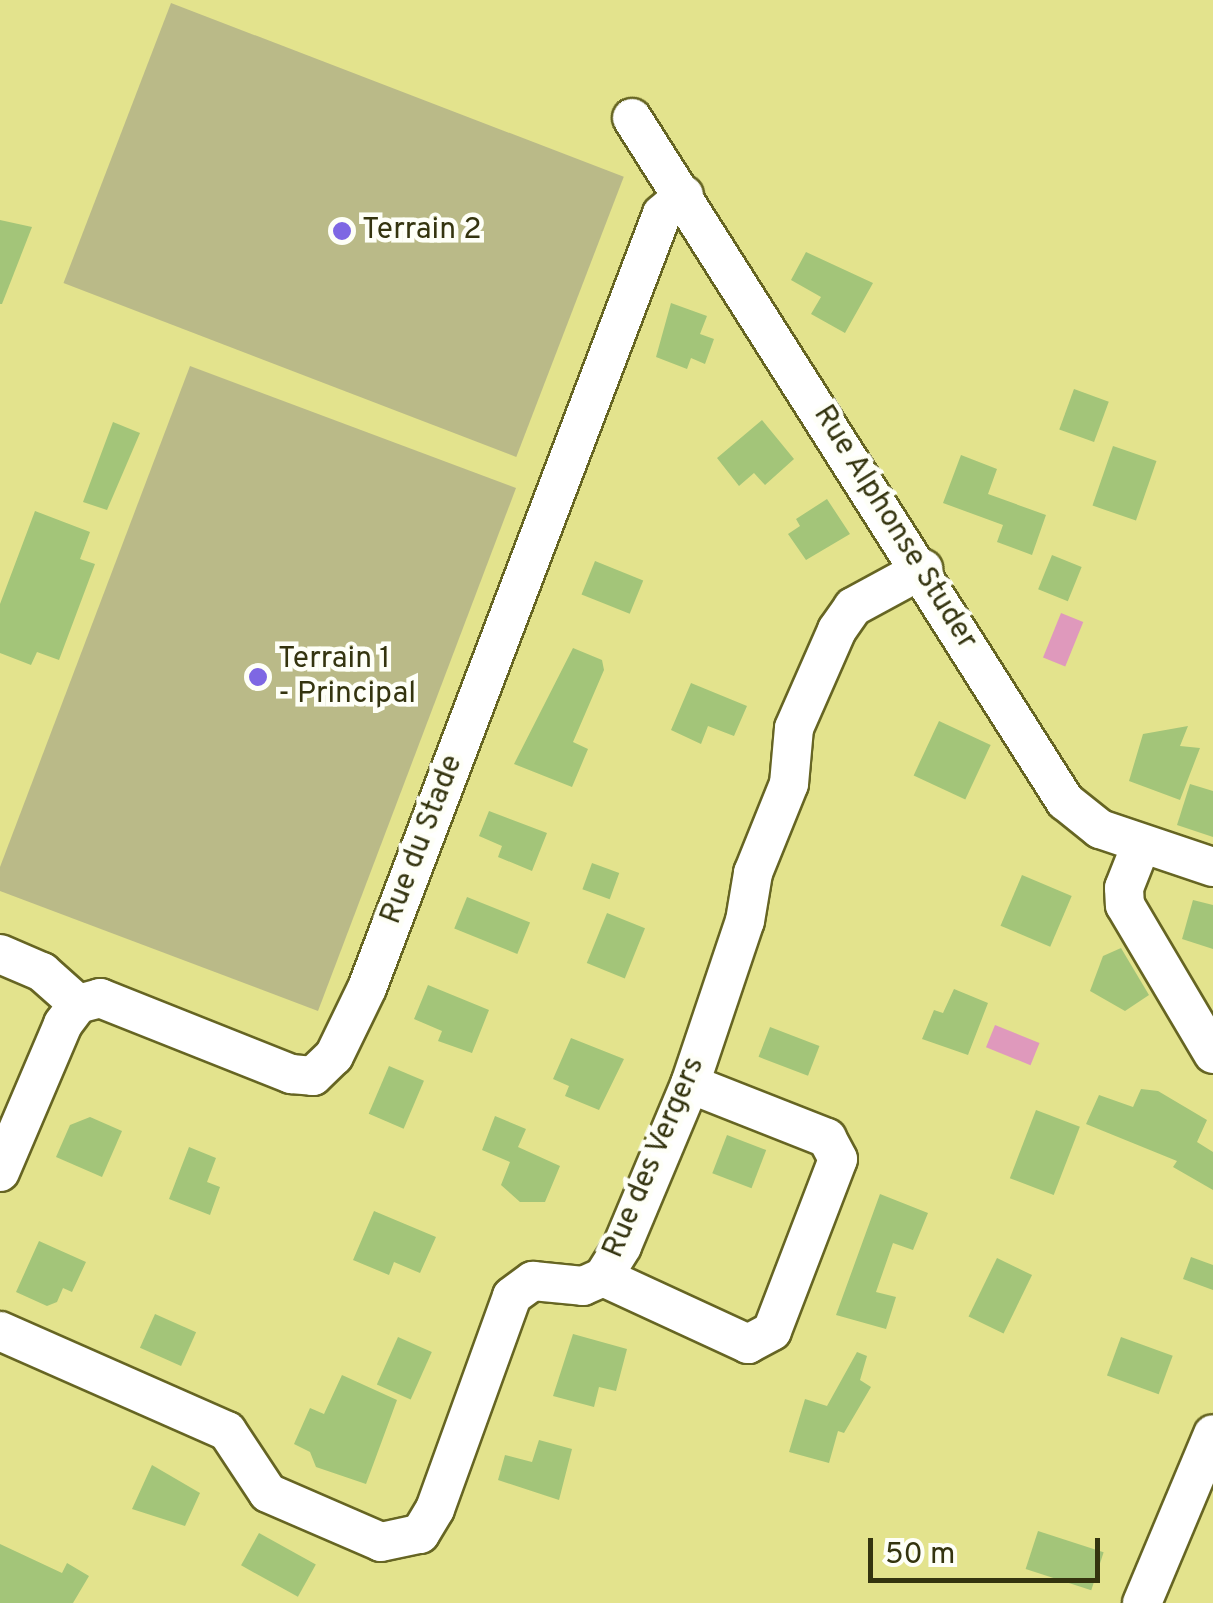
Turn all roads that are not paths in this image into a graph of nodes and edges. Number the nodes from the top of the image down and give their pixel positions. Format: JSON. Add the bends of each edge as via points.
{"nodes":[{"id":1,"x":632,"y":118,"type":"dead end"},
{"id":2,"x":684,"y":195,"type":"junction"},
{"id":3,"x":923,"y":569,"type":"junction"},
{"id":4,"x":1140,"y":845,"type":"junction"},
{"id":5,"x":1213,"y":867,"type":"edge"},
{"id":6,"x":0,"y":954,"type":"edge"},
{"id":7,"x":78,"y":1004,"type":"junction"},
{"id":8,"x":1213,"y":1054,"type":"edge"},
{"id":9,"x":690,"y":1084,"type":"junction"},
{"id":10,"x":0,"y":1172,"type":"edge"},
{"id":11,"x":603,"y":1277,"type":"junction"},
{"id":12,"x":0,"y":1331,"type":"edge"},
{"id":13,"x":1213,"y":1434,"type":"edge"},
{"id":14,"x":1142,"y":1603,"type":"edge"}],
"edges":[{"from":1,"to":2,"type":"street","name":"Rue Alphonse Studer"},
{"from":2,"to":3,"type":"street","name":"Rue Alphonse Studer"},
{"from":2,"to":7,"type":"street","name":"Rue du Stade","via":[[662,214],[367,988],[334,1056],[313,1076],[292,1074],[100,998]]},
{"from":3,"to":4,"type":"street","name":"Rue Alphonse Studer","via":[[1065,801],[1100,828]]},
{"from":3,"to":9,"type":"street","name":"Rue des Vergers","via":[[853,607],[837,630],[794,728],[789,784],[753,873],[745,922]]},
{"from":4,"to":5,"type":"street","name":"Rue Alphonse Studer"},
{"from":4,"to":8,"type":"street","via":[[1125,904]]},
{"from":6,"to":7,"type":"street","via":[[42,972]]},
{"from":7,"to":10,"type":"street","via":[[63,1024]]},
{"from":9,"to":11,"type":"street","name":"Rue des Vergers"},
{"from":9,"to":11,"type":"street","via":[[828,1138],[838,1159],[772,1331],[748,1344]]},
{"from":11,"to":12,"type":"street","name":"Rue des Vergers","via":[[583,1286],[532,1281],[512,1296],[436,1509],[420,1534],[404,1542],[381,1542],[268,1493],[227,1431]]},
{"from":13,"to":14,"type":"street"}]}
